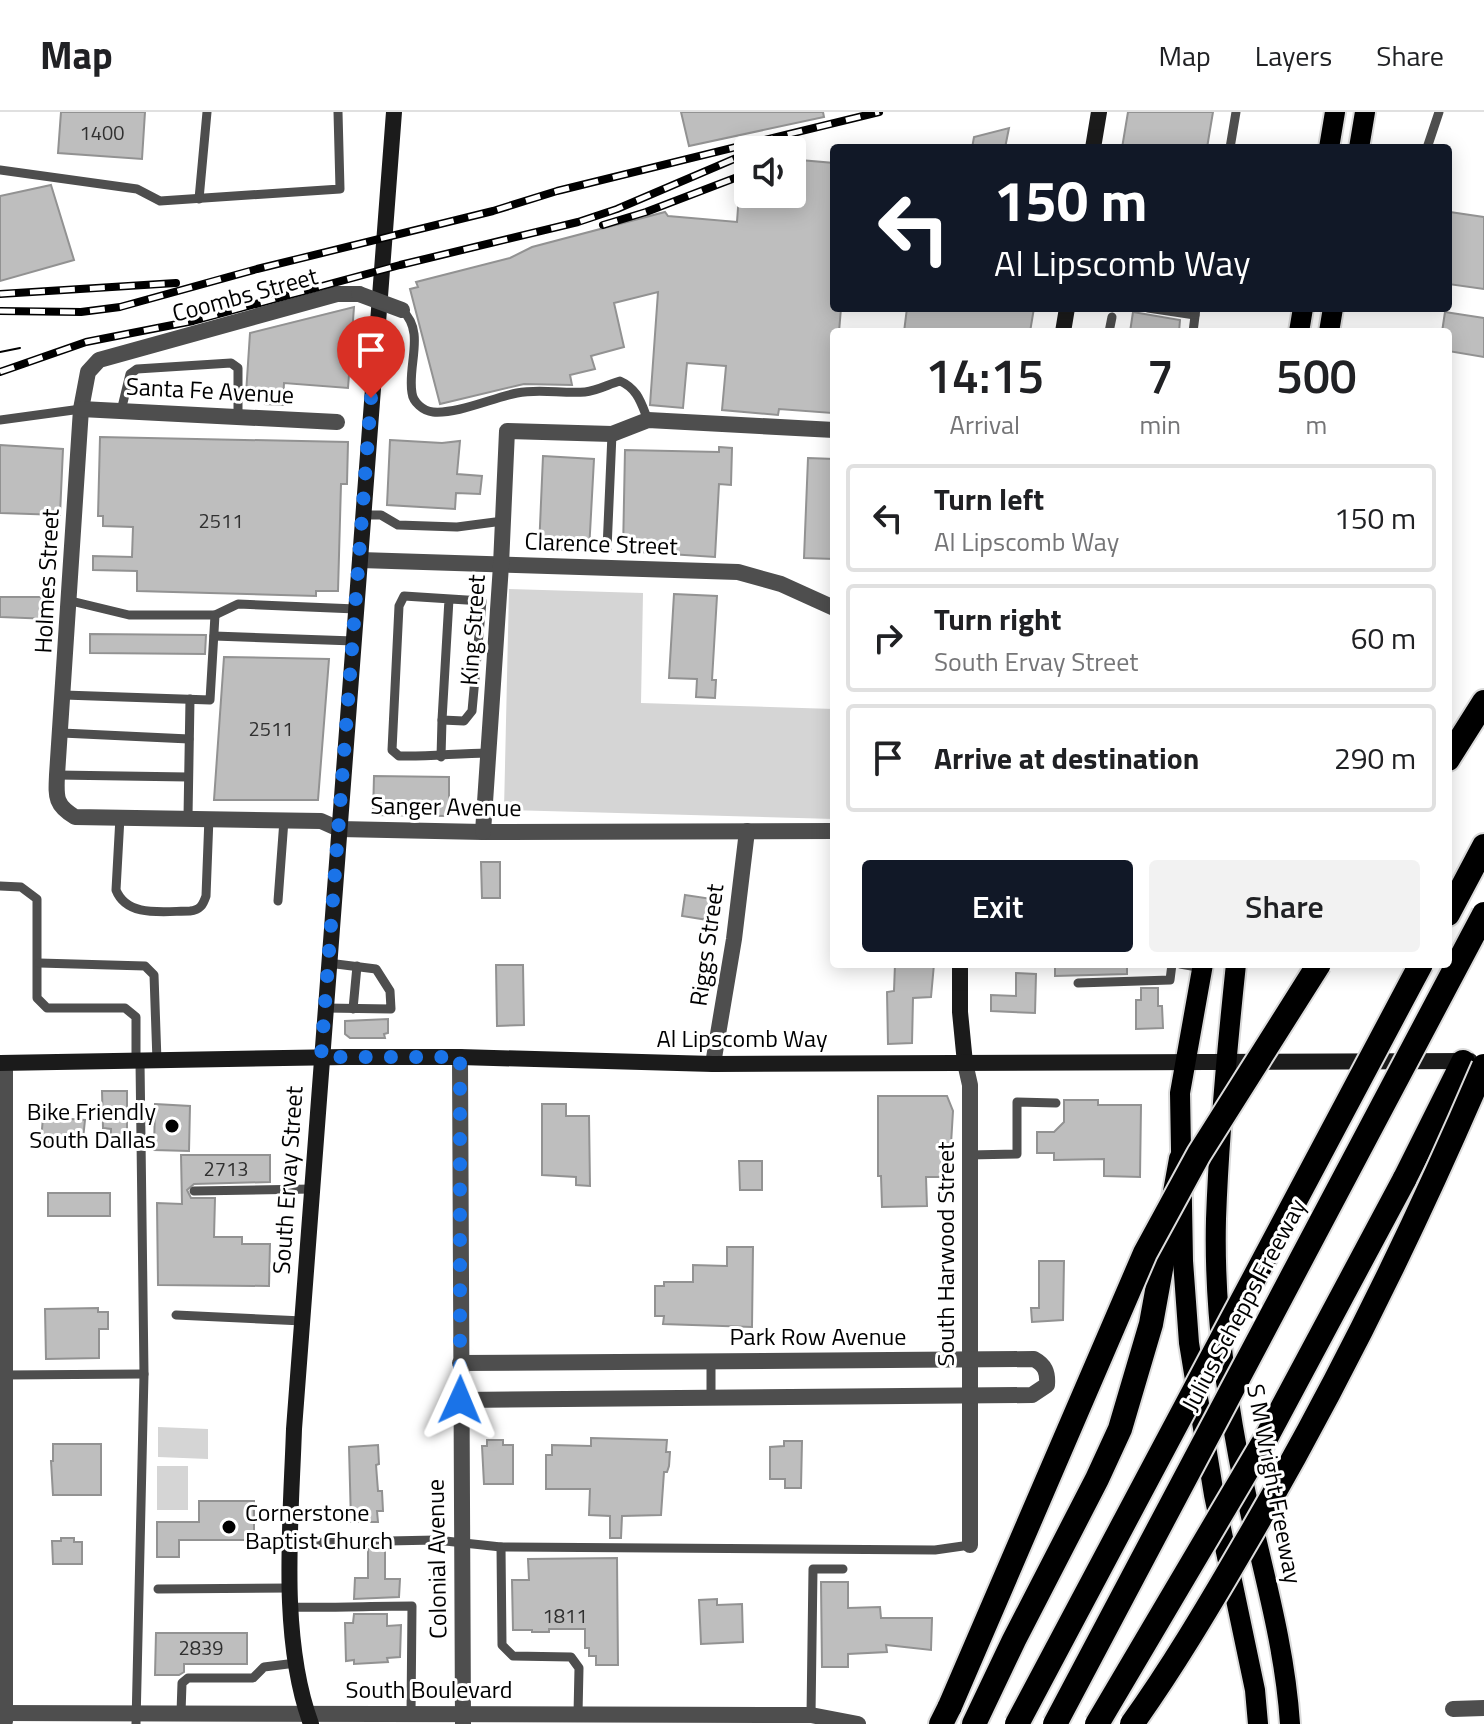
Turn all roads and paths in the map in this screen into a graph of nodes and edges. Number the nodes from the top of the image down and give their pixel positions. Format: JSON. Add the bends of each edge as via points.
{"nodes":[{"id":1,"x":207,"y":112,"type":"edge"},
{"id":2,"x":338,"y":112,"type":"edge"},
{"id":3,"x":394,"y":112,"type":"edge"},
{"id":4,"x":1099,"y":112,"type":"edge"},
{"id":5,"x":1236,"y":112,"type":"edge"},
{"id":6,"x":1335,"y":112,"type":"edge"},
{"id":7,"x":1365,"y":112,"type":"edge"},
{"id":8,"x":1439,"y":112,"type":"edge"},
{"id":9,"x":1094,"y":144,"type":"edge"},
{"id":10,"x":1231,"y":144,"type":"edge"},
{"id":11,"x":1330,"y":144,"type":"edge"},
{"id":12,"x":1360,"y":144,"type":"edge"},
{"id":13,"x":1428,"y":144,"type":"edge"},
{"id":14,"x":0,"y":170,"type":"edge"},
{"id":15,"x":199,"y":199,"type":"junction"},
{"id":16,"x":402,"y":310,"type":"joint"},
{"id":17,"x":1112,"y":317,"type":"dead end"},
{"id":18,"x":1110,"y":328,"type":"edge"},
{"id":19,"x":99,"y":360,"type":"joint"},
{"id":20,"x":81,"y":409,"type":"junction"},
{"id":21,"x":121,"y":411,"type":"junction"},
{"id":22,"x":238,"y":417,"type":"junction"},
{"id":23,"x":0,"y":420,"type":"edge"},
{"id":24,"x":648,"y":420,"type":"junction"},
{"id":25,"x":337,"y":422,"type":"dead end"},
{"id":26,"x":830,"y":430,"type":"edge"},
{"id":27,"x":612,"y":434,"type":"junction"},
{"id":28,"x":363,"y":515,"type":"junction"},
{"id":29,"x":503,"y":521,"type":"junction"},
{"id":30,"x":607,"y":549,"type":"dead end"},
{"id":31,"x":360,"y":560,"type":"junction"},
{"id":32,"x":501,"y":565,"type":"junction"},
{"id":33,"x":449,"y":599,"type":"junction"},
{"id":34,"x":71,"y":601,"type":"junction"},
{"id":35,"x":830,"y":606,"type":"edge"},
{"id":36,"x":356,"y":609,"type":"junction"},
{"id":37,"x":215,"y":615,"type":"junction"},
{"id":38,"x":214,"y":636,"type":"junction"},
{"id":39,"x":354,"y":641,"type":"junction"},
{"id":40,"x":64,"y":695,"type":"junction"},
{"id":41,"x":190,"y":699,"type":"junction"},
{"id":42,"x":1484,"y":702,"type":"edge"},
{"id":43,"x":442,"y":720,"type":"junction"},
{"id":44,"x":62,"y":733,"type":"junction"},
{"id":45,"x":189,"y":739,"type":"junction"},
{"id":46,"x":488,"y":753,"type":"junction"},
{"id":47,"x":1452,"y":753,"type":"edge"},
{"id":48,"x":441,"y":757,"type":"junction"},
{"id":49,"x":57,"y":775,"type":"junction"},
{"id":50,"x":188,"y":777,"type":"junction"},
{"id":51,"x":62,"y":809,"type":"joint"},
{"id":52,"x":120,"y":817,"type":"junction"},
{"id":53,"x":188,"y":817,"type":"junction"},
{"id":54,"x":209,"y":817,"type":"junction"},
{"id":55,"x":284,"y":820,"type":"junction"},
{"id":56,"x":339,"y":829,"type":"junction"},
{"id":57,"x":747,"y":831,"type":"junction"},
{"id":58,"x":830,"y":831,"type":"edge"},
{"id":59,"x":483,"y":832,"type":"junction"},
{"id":60,"x":1484,"y":846,"type":"edge"},
{"id":61,"x":0,"y":886,"type":"edge"},
{"id":62,"x":278,"y":901,"type":"dead end"},
{"id":63,"x":1452,"y":906,"type":"edge"},
{"id":64,"x":1484,"y":914,"type":"edge"},
{"id":65,"x":39,"y":963,"type":"junction"},
{"id":66,"x":328,"y":963,"type":"junction"},
{"id":67,"x":357,"y":966,"type":"junction"},
{"id":68,"x":960,"y":968,"type":"edge"},
{"id":69,"x":1172,"y":968,"type":"edge"},
{"id":70,"x":1203,"y":968,"type":"edge"},
{"id":71,"x":1236,"y":968,"type":"edge"},
{"id":72,"x":1316,"y":968,"type":"edge"},
{"id":73,"x":1419,"y":968,"type":"edge"},
{"id":74,"x":1078,"y":983,"type":"dead end"},
{"id":75,"x":325,"y":1008,"type":"junction"},
{"id":76,"x":353,"y":1009,"type":"junction"},
{"id":77,"x":321,"y":1057,"type":"junction"},
{"id":78,"x":460,"y":1057,"type":"junction"},
{"id":79,"x":144,"y":1061,"type":"junction"},
{"id":80,"x":1226,"y":1062,"type":"junction"},
{"id":81,"x":3,"y":1063,"type":"edge"},
{"id":82,"x":965,"y":1063,"type":"junction"},
{"id":83,"x":1185,"y":1063,"type":"junction"},
{"id":84,"x":1477,"y":1063,"type":"edge"},
{"id":85,"x":713,"y":1064,"type":"junction"},
{"id":86,"x":1056,"y":1103,"type":"dead end"},
{"id":87,"x":969,"y":1155,"type":"junction"},
{"id":88,"x":1181,"y":1159,"type":"junction"},
{"id":89,"x":312,"y":1189,"type":"junction"},
{"id":90,"x":194,"y":1191,"type":"dead end"},
{"id":91,"x":176,"y":1315,"type":"dead end"},
{"id":92,"x":303,"y":1321,"type":"junction"},
{"id":93,"x":970,"y":1360,"type":"junction"},
{"id":94,"x":711,"y":1361,"type":"junction"},
{"id":95,"x":460,"y":1363,"type":"junction"},
{"id":96,"x":144,"y":1374,"type":"junction"},
{"id":97,"x":2,"y":1375,"type":"edge"},
{"id":98,"x":969,"y":1395,"type":"junction"},
{"id":99,"x":711,"y":1398,"type":"junction"},
{"id":100,"x":460,"y":1400,"type":"junction"},
{"id":101,"x":291,"y":1543,"type":"junction"},
{"id":102,"x":460,"y":1544,"type":"junction"},
{"id":103,"x":970,"y":1545,"type":"joint"},
{"id":104,"x":501,"y":1547,"type":"junction"},
{"id":105,"x":843,"y":1569,"type":"dead end"},
{"id":106,"x":291,"y":1588,"type":"junction"},
{"id":107,"x":158,"y":1589,"type":"dead end"},
{"id":108,"x":290,"y":1607,"type":"junction"},
{"id":109,"x":296,"y":1663,"type":"junction"},
{"id":110,"x":1484,"y":1708,"type":"edge"},
{"id":111,"x":1453,"y":1709,"type":"dead end"},
{"id":112,"x":181,"y":1713,"type":"junction"},
{"id":113,"x":411,"y":1714,"type":"junction"},
{"id":114,"x":578,"y":1714,"type":"junction"},
{"id":115,"x":945,"y":1715,"type":"edge"},
{"id":116,"x":3,"y":1717,"type":"edge"},
{"id":117,"x":136,"y":1718,"type":"edge"},
{"id":118,"x":802,"y":1718,"type":"edge"},
{"id":119,"x":281,"y":1719,"type":"edge"},
{"id":120,"x":309,"y":1719,"type":"edge"},
{"id":121,"x":463,"y":1719,"type":"edge"},
{"id":122,"x":858,"y":1724,"type":"edge"},
{"id":123,"x":974,"y":1724,"type":"edge"},
{"id":124,"x":1017,"y":1724,"type":"edge"},
{"id":125,"x":1055,"y":1724,"type":"edge"},
{"id":126,"x":1097,"y":1724,"type":"edge"},
{"id":127,"x":1132,"y":1724,"type":"edge"},
{"id":128,"x":1258,"y":1724,"type":"edge"},
{"id":129,"x":1290,"y":1724,"type":"edge"}],
"edges":[{"from":1,"to":15,"type":"lane"},
{"from":2,"to":15,"type":"lane","via":[[340,189]]},
{"from":3,"to":28,"type":"main road","name":"South Ervay Street"},
{"from":4,"to":9,"type":"main road"},
{"from":5,"to":10,"type":"lane"},
{"from":6,"to":11,"type":"main road"},
{"from":7,"to":12,"type":"main road"},
{"from":8,"to":13,"type":"lane"},
{"from":14,"to":15,"type":"lane","via":[[137,189],[160,201]]},
{"from":16,"to":19,"type":"street","name":"Coombs Street","bridge":true,"via":[[359,294],[337,294]]},
{"from":16,"to":24,"type":"lane","via":[[415,330],[412,394],[431,412],[515,393],[586,392],[620,381],[631,386]]},
{"from":17,"to":18,"type":"lane"},
{"from":19,"to":20,"type":"street","name":"Holmes Street","via":[[88,372]]},
{"from":20,"to":21,"type":"street","name":"Santa Fe Avenue"},
{"from":20,"to":23,"type":"lane"},
{"from":20,"to":34,"type":"street","name":"Holmes Street"},
{"from":21,"to":22,"type":"street","name":"Santa Fe Avenue"},
{"from":21,"to":22,"type":"lane","via":[[130,374],[137,369],[231,363],[238,368]]},
{"from":22,"to":25,"type":"street","name":"Santa Fe Avenue"},
{"from":24,"to":26,"type":"street"},
{"from":24,"to":27,"type":"street"},
{"from":27,"to":29,"type":"street","name":"King Street","via":[[507,431]]},
{"from":27,"to":30,"type":"lane"},
{"from":28,"to":29,"type":"lane","via":[[413,526]]},
{"from":28,"to":31,"type":"main road","name":"South Ervay Street"},
{"from":29,"to":32,"type":"street","name":"King Street"},
{"from":31,"to":32,"type":"street","name":"Clarence Street"},
{"from":31,"to":36,"type":"main road","name":"South Ervay Street"},
{"from":32,"to":35,"type":"street","name":"Clarence Street","via":[[738,572]]},
{"from":32,"to":46,"type":"street","name":"King Street"},
{"from":33,"to":43,"type":"lane"},
{"from":33,"to":43,"type":"lane","via":[[482,601],[472,711],[464,721]]},
{"from":33,"to":48,"type":"lane","via":[[404,596],[397,635],[392,750],[399,756]]},
{"from":34,"to":37,"type":"lane","via":[[129,615]]},
{"from":34,"to":40,"type":"street","name":"Holmes Street"},
{"from":36,"to":37,"type":"lane","via":[[238,604]]},
{"from":36,"to":39,"type":"main road","name":"South Ervay Street"},
{"from":37,"to":38,"type":"lane"},
{"from":38,"to":39,"type":"lane"},
{"from":38,"to":41,"type":"lane","via":[[210,700]]},
{"from":39,"to":56,"type":"main road","name":"South Ervay Street"},
{"from":40,"to":41,"type":"lane"},
{"from":40,"to":44,"type":"street","name":"Holmes Street"},
{"from":41,"to":45,"type":"lane"},
{"from":42,"to":47,"type":"highway"},
{"from":43,"to":48,"type":"lane"},
{"from":44,"to":45,"type":"lane"},
{"from":44,"to":49,"type":"street","name":"Holmes Street"},
{"from":45,"to":50,"type":"lane"},
{"from":46,"to":48,"type":"lane"},
{"from":46,"to":59,"type":"street","name":"King Street"},
{"from":49,"to":50,"type":"lane"},
{"from":49,"to":51,"type":"street","name":"Holmes Street"},
{"from":50,"to":53,"type":"lane"},
{"from":51,"to":52,"type":"street","name":"Sanger Avenue","via":[[75,817]]},
{"from":52,"to":53,"type":"street","name":"Sanger Avenue"},
{"from":52,"to":54,"type":"lane","via":[[120,900],[133,909],[196,911],[206,896]]},
{"from":53,"to":54,"type":"street","name":"Sanger Avenue"},
{"from":54,"to":55,"type":"street","name":"Sanger Avenue"},
{"from":55,"to":56,"type":"street","name":"Sanger Avenue","via":[[321,821]]},
{"from":55,"to":62,"type":"lane"},
{"from":56,"to":59,"type":"street","name":"Sanger Avenue"},
{"from":56,"to":66,"type":"main road","name":"South Ervay Street"},
{"from":57,"to":58,"type":"street","name":"Sanger Avenue"},
{"from":57,"to":59,"type":"street","name":"Sanger Avenue"},
{"from":57,"to":85,"type":"street","name":"Riggs Street"},
{"from":60,"to":63,"type":"highway"},
{"from":61,"to":65,"type":"lane","via":[[21,887],[37,899]]},
{"from":64,"to":125,"type":"highway","name":"Julius Schepps Freeway","bridge":true},
{"from":65,"to":79,"type":"lane","via":[[37,998],[47,1008],[125,1008],[136,1017]]},
{"from":65,"to":79,"type":"lane","via":[[145,966],[154,975]]},
{"from":66,"to":67,"type":"lane"},
{"from":66,"to":75,"type":"main road","name":"South Ervay Street"},
{"from":67,"to":76,"type":"lane"},
{"from":67,"to":76,"type":"lane","via":[[376,969],[390,991],[391,1009]]},
{"from":68,"to":82,"type":"main road","name":"South Harwood Street"},
{"from":69,"to":74,"type":"lane","via":[[1170,980]]},
{"from":70,"to":83,"type":"main road"},
{"from":71,"to":80,"type":"main road","name":"S M Wright Freeway"},
{"from":72,"to":115,"type":"highway","bridge":true,"via":[[1199,1154],[1145,1253]]},
{"from":73,"to":124,"type":"highway","name":"Julius Schepps Freeway","bridge":true},
{"from":75,"to":76,"type":"lane"},
{"from":75,"to":77,"type":"main road","name":"South Ervay Street"},
{"from":77,"to":78,"type":"main road","name":"Al Lipscomb Way"},
{"from":77,"to":79,"type":"main road","name":"Al Lipscomb Way"},
{"from":77,"to":89,"type":"main road","name":"South Ervay Street"},
{"from":78,"to":85,"type":"main road","name":"Al Lipscomb Way"},
{"from":78,"to":95,"type":"street","name":"Colonial Avenue"},
{"from":79,"to":81,"type":"main road","name":"Al Lipscomb Way"},
{"from":79,"to":96,"type":"lane"},
{"from":80,"to":83,"type":"main road","name":"Al Lipscomb Way"},
{"from":80,"to":84,"type":"main road","name":"Al Lipscomb Way"},
{"from":80,"to":129,"type":"main road","name":"S M Wright Freeway","via":[[1216,1219],[1218,1314],[1237,1450],[1275,1618]]},
{"from":81,"to":97,"type":"street"},
{"from":82,"to":83,"type":"main road","name":"Al Lipscomb Way"},
{"from":82,"to":85,"type":"main road","name":"Al Lipscomb Way"},
{"from":82,"to":87,"type":"street","name":"South Harwood Street","via":[[970,1085]]},
{"from":83,"to":88,"type":"main road"},
{"from":84,"to":126,"type":"highway","bridge":true,"via":[[1404,1180],[1266,1438]]},
{"from":84,"to":127,"type":"highway","bridge":true,"via":[[1418,1215],[1347,1360],[1205,1612]]},
{"from":86,"to":87,"type":"lane","via":[[1017,1102],[1017,1154]]},
{"from":87,"to":93,"type":"street","name":"South Harwood Street"},
{"from":88,"to":123,"type":"highway","via":[[1151,1324],[1109,1455]]},
{"from":88,"to":128,"type":"main road","via":[[1189,1343]]},
{"from":89,"to":90,"type":"lane"},
{"from":89,"to":92,"type":"main road","name":"South Ervay Street"},
{"from":91,"to":92,"type":"lane"},
{"from":92,"to":101,"type":"main road","name":"South Ervay Street"},
{"from":93,"to":94,"type":"street","name":"Park Row Avenue"},
{"from":93,"to":98,"type":"street","name":"South Harwood Street"},
{"from":93,"to":98,"type":"street","name":"Park Row Avenue","via":[[1034,1359],[1048,1374],[1047,1385],[1032,1395]]},
{"from":94,"to":95,"type":"street","name":"Park Row Avenue"},
{"from":94,"to":99,"type":"lane"},
{"from":95,"to":100,"type":"street","name":"Colonial Avenue"},
{"from":96,"to":97,"type":"lane"},
{"from":96,"to":117,"type":"lane"},
{"from":97,"to":116,"type":"street"},
{"from":98,"to":99,"type":"street","name":"Park Row Avenue"},
{"from":98,"to":103,"type":"street","name":"South Harwood Street"},
{"from":99,"to":100,"type":"street","name":"Park Row Avenue"},
{"from":100,"to":102,"type":"street","name":"Colonial Avenue"},
{"from":101,"to":102,"type":"lane"},
{"from":101,"to":106,"type":"main road","name":"South Ervay Street"},
{"from":102,"to":104,"type":"lane"},
{"from":102,"to":121,"type":"street","name":"Colonial Avenue"},
{"from":103,"to":104,"type":"lane","via":[[935,1550]]},
{"from":104,"to":114,"type":"lane","via":[[502,1645],[513,1656],[571,1657],[579,1668]]},
{"from":105,"to":118,"type":"lane","via":[[813,1569]]},
{"from":106,"to":107,"type":"lane"},
{"from":106,"to":108,"type":"main road","name":"South Ervay Street"},
{"from":108,"to":109,"type":"main road","name":"South Ervay Street"},
{"from":108,"to":113,"type":"lane","via":[[412,1606]]},
{"from":109,"to":112,"type":"lane","via":[[264,1667],[253,1678],[188,1678],[182,1683]]},
{"from":109,"to":120,"type":"main road","name":"South Ervay Street"},
{"from":110,"to":111,"type":"street"},
{"from":112,"to":117,"type":"street","name":"South Boulevard"},
{"from":112,"to":119,"type":"street","name":"South Boulevard"},
{"from":113,"to":120,"type":"street","name":"South Boulevard"},
{"from":113,"to":121,"type":"street","name":"South Boulevard"},
{"from":114,"to":118,"type":"street","name":"South Boulevard"},
{"from":114,"to":121,"type":"street","name":"South Boulevard"},
{"from":116,"to":117,"type":"street","name":"South Boulevard"},
{"from":118,"to":122,"type":"street","name":"South Boulevard"},
{"from":119,"to":120,"type":"street","name":"South Boulevard"}]}
